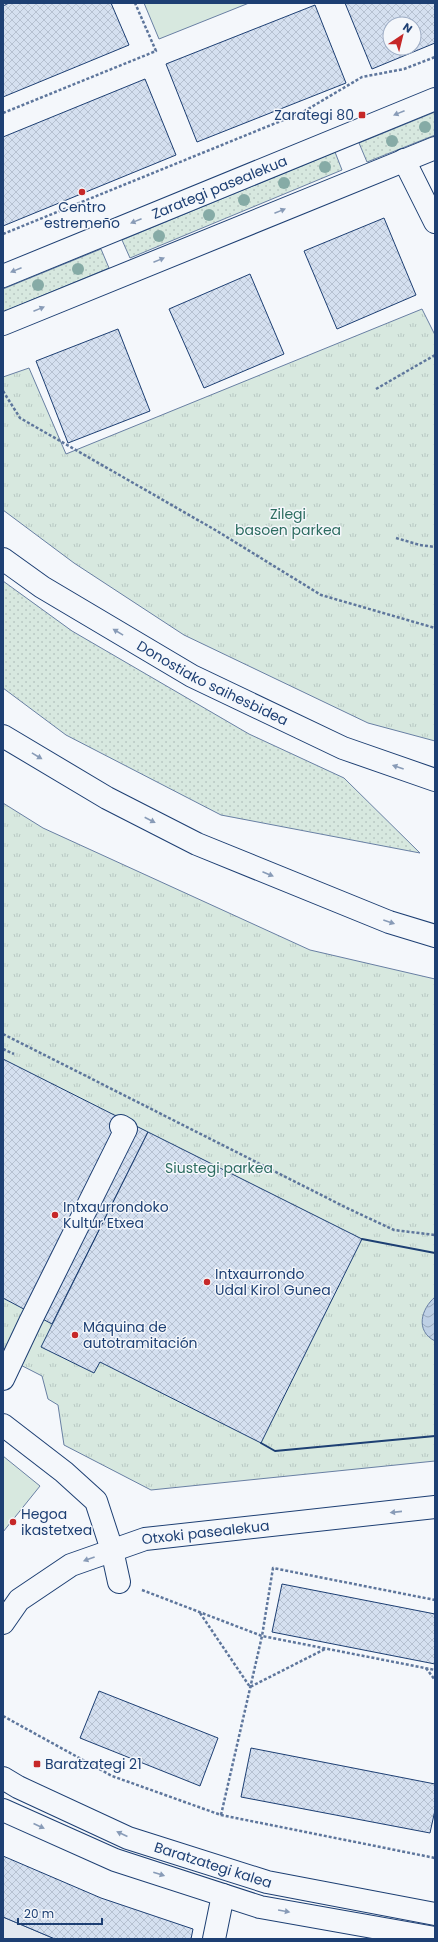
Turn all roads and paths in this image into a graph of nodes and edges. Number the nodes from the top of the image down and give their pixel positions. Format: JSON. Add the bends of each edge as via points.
{"nodes":[{"id":1,"x":135,"y":3,"type":"edge"},
{"id":2,"x":435,"y":57,"type":"edge"},
{"id":3,"x":435,"y":99,"type":"edge"},
{"id":4,"x":3,"y":113,"type":"edge"},
{"id":5,"x":435,"y":148,"type":"edge"},
{"id":6,"x":404,"y":160,"type":"junction"},
{"id":7,"x":435,"y":222,"type":"edge"},
{"id":8,"x":3,"y":234,"type":"edge"},
{"id":9,"x":3,"y":276,"type":"edge"},
{"id":10,"x":3,"y":324,"type":"edge"},
{"id":11,"x":435,"y":355,"type":"edge"},
{"id":12,"x":376,"y":389,"type":"dead end"},
{"id":13,"x":3,"y":391,"type":"edge"},
{"id":14,"x":396,"y":538,"type":"dead end"},
{"id":15,"x":435,"y":547,"type":"edge"},
{"id":16,"x":3,"y":559,"type":"edge"},
{"id":17,"x":435,"y":628,"type":"edge"},
{"id":18,"x":3,"y":736,"type":"edge"},
{"id":19,"x":435,"y":780,"type":"edge"},
{"id":20,"x":435,"y":936,"type":"edge"},
{"id":21,"x":3,"y":1034,"type":"edge"},
{"id":22,"x":3,"y":1049,"type":"edge"},
{"id":23,"x":14,"y":1054,"type":"dead end"},
{"id":24,"x":121,"y":1126,"type":"dead end"},
{"id":25,"x":435,"y":1235,"type":"edge"},
{"id":26,"x":3,"y":1379,"type":"edge"},
{"id":27,"x":3,"y":1425,"type":"edge"},
{"id":28,"x":435,"y":1507,"type":"edge"},
{"id":29,"x":112,"y":1550,"type":"junction"},
{"id":30,"x":119,"y":1582,"type":"joint"},
{"id":31,"x":435,"y":1600,"type":"edge"},
{"id":32,"x":200,"y":1612,"type":"junction"},
{"id":33,"x":3,"y":1624,"type":"edge"},
{"id":34,"x":262,"y":1636,"type":"junction"},
{"id":35,"x":325,"y":1649,"type":"junction"},
{"id":36,"x":426,"y":1668,"type":"junction"},
{"id":37,"x":435,"y":1670,"type":"edge"},
{"id":38,"x":435,"y":1680,"type":"edge"},
{"id":39,"x":250,"y":1687,"type":"junction"},
{"id":40,"x":3,"y":1716,"type":"edge"},
{"id":41,"x":3,"y":1778,"type":"edge"},
{"id":42,"x":3,"y":1810,"type":"edge"},
{"id":43,"x":221,"y":1815,"type":"junction"},
{"id":44,"x":435,"y":1858,"type":"edge"},
{"id":45,"x":306,"y":1891,"type":"junction"},
{"id":46,"x":223,"y":1895,"type":"junction"},
{"id":47,"x":435,"y":1914,"type":"edge"},
{"id":48,"x":427,"y":1938,"type":"edge"},
{"id":49,"x":214,"y":1939,"type":"edge"}],
"edges":[{"from":1,"to":4,"type":"path","via":[[156,51]]},
{"from":2,"to":8,"type":"path","via":[[404,69],[362,77],[303,112]]},
{"from":3,"to":9,"type":"main road","name":"Zarategi pasealekua","one_way":true},
{"from":5,"to":6,"type":"main road"},
{"from":6,"to":7,"type":"main road"},
{"from":10,"to":6,"type":"main road","one_way":true},
{"from":11,"to":12,"type":"path"},
{"from":13,"to":17,"type":"path","via":[[20,418],[217,531],[321,595]]},
{"from":14,"to":15,"type":"path"},
{"from":19,"to":16,"type":"main road","name":"Donostiako saihesbidea","one_way":true,"via":[[343,748],[192,676],[42,587]]},
{"from":18,"to":20,"type":"main road","one_way":true,"via":[[107,798],[197,844],[390,922]]},
{"from":21,"to":25,"type":"path","via":[[346,1208],[394,1230]]},
{"from":22,"to":23,"type":"path"},
{"from":24,"to":26,"type":"main road","via":[[126,1129]]},
{"from":27,"to":29,"type":"main road","via":[[64,1472],[96,1501]]},
{"from":28,"to":29,"type":"main road","name":"Otxoki pasealekua","one_way":true,"via":[[145,1538]]},
{"from":29,"to":30,"type":"main road"},
{"from":29,"to":33,"type":"main road","name":"Otxoki pasealekua","one_way":true,"via":[[71,1565],[19,1600]]},
{"from":30,"to":32,"type":"path"},
{"from":31,"to":34,"type":"path","via":[[273,1568]]},
{"from":32,"to":34,"type":"path"},
{"from":32,"to":39,"type":"path"},
{"from":34,"to":35,"type":"path"},
{"from":34,"to":39,"type":"path"},
{"from":35,"to":36,"type":"path"},
{"from":35,"to":39,"type":"path"},
{"from":36,"to":37,"type":"path"},
{"from":36,"to":38,"type":"path"},
{"from":39,"to":43,"type":"path"},
{"from":40,"to":43,"type":"path","via":[[112,1776]]},
{"from":45,"to":41,"type":"main road","name":"Baratzategi kalea","one_way":true,"via":[[267,1882],[128,1838]]},
{"from":42,"to":46,"type":"main road","name":"Baratzategi kalea","one_way":true,"via":[[114,1860]]},
{"from":43,"to":44,"type":"path"},
{"from":45,"to":47,"type":"main road","name":"Baratzategi kalea"},
{"from":45,"to":48,"type":"main road","via":[[326,1905],[412,1923]]},
{"from":46,"to":48,"type":"main road","name":"Baratzategi kalea","one_way":true,"via":[[260,1907]]},
{"from":46,"to":49,"type":"main road"}]}
